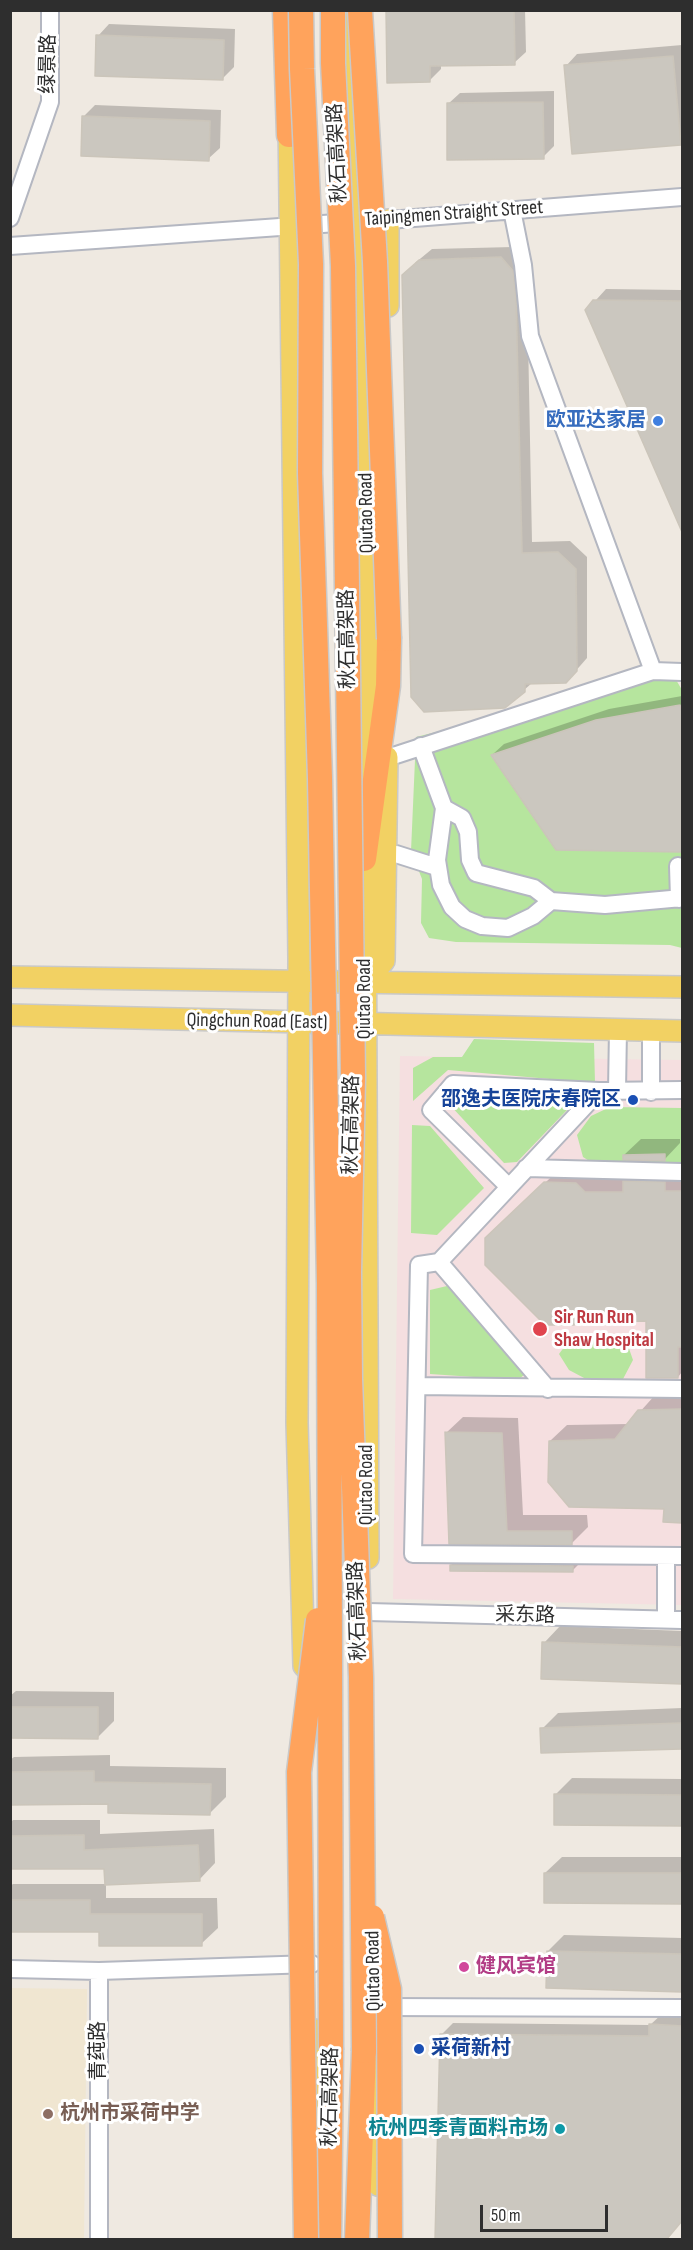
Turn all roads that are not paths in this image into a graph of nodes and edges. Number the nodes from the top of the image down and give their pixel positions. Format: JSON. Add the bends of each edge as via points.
{"nodes":[{"id":1,"x":50,"y":10,"type":"edge"},
{"id":2,"x":285,"y":10,"type":"edge"},
{"id":3,"x":290,"y":10,"type":"edge"},
{"id":4,"x":301,"y":10,"type":"edge"},
{"id":5,"x":333,"y":10,"type":"edge"},
{"id":6,"x":347,"y":10,"type":"edge"},
{"id":7,"x":360,"y":10,"type":"edge"},
{"id":8,"x":289,"y":135,"type":"junction"},
{"id":9,"x":682,"y":197,"type":"edge"},
{"id":10,"x":512,"y":210,"type":"junction"},
{"id":11,"x":10,"y":218,"type":"edge"},
{"id":12,"x":388,"y":220,"type":"junction"},
{"id":13,"x":359,"y":222,"type":"junction"},
{"id":14,"x":291,"y":226,"type":"junction"},
{"id":15,"x":10,"y":246,"type":"edge"},
{"id":16,"x":653,"y":672,"type":"junction"},
{"id":17,"x":682,"y":672,"type":"edge"},
{"id":18,"x":421,"y":747,"type":"junction"},
{"id":19,"x":387,"y":758,"type":"junction"},
{"id":20,"x":444,"y":808,"type":"junction"},
{"id":21,"x":396,"y":854,"type":"dead end"},
{"id":22,"x":364,"y":859,"type":"junction"},
{"id":23,"x":678,"y":866,"type":"dead end"},
{"id":24,"x":437,"y":867,"type":"junction"},
{"id":25,"x":681,"y":899,"type":"edge"},
{"id":26,"x":551,"y":901,"type":"junction"},
{"id":27,"x":10,"y":977,"type":"edge"},
{"id":28,"x":299,"y":982,"type":"junction"},
{"id":29,"x":365,"y":983,"type":"junction"},
{"id":30,"x":682,"y":987,"type":"edge"},
{"id":31,"x":10,"y":1015,"type":"edge"},
{"id":32,"x":297,"y":1023,"type":"junction"},
{"id":33,"x":365,"y":1025,"type":"junction"},
{"id":34,"x":618,"y":1029,"type":"junction"},
{"id":35,"x":651,"y":1030,"type":"junction"},
{"id":36,"x":682,"y":1031,"type":"edge"},
{"id":37,"x":682,"y":1090,"type":"edge"},
{"id":38,"x":599,"y":1091,"type":"junction"},
{"id":39,"x":616,"y":1091,"type":"junction"},
{"id":40,"x":651,"y":1092,"type":"junction"},
{"id":41,"x":526,"y":1168,"type":"junction"},
{"id":42,"x":682,"y":1172,"type":"edge"},
{"id":43,"x":509,"y":1187,"type":"junction"},
{"id":44,"x":439,"y":1262,"type":"junction"},
{"id":45,"x":417,"y":1386,"type":"junction"},
{"id":46,"x":548,"y":1389,"type":"junction"},
{"id":47,"x":682,"y":1389,"type":"edge"},
{"id":48,"x":329,"y":1525,"type":"junction"},
{"id":49,"x":674,"y":1556,"type":"edge"},
{"id":50,"x":368,"y":1612,"type":"junction"},
{"id":51,"x":674,"y":1619,"type":"edge"},
{"id":52,"x":362,"y":1870,"type":"junction"},
{"id":53,"x":313,"y":1964,"type":"junction"},
{"id":54,"x":10,"y":1969,"type":"edge"},
{"id":55,"x":99,"y":1971,"type":"junction"},
{"id":56,"x":375,"y":2007,"type":"junction"},
{"id":57,"x":682,"y":2008,"type":"edge"},
{"id":58,"x":99,"y":2240,"type":"edge"},
{"id":59,"x":306,"y":2240,"type":"edge"},
{"id":60,"x":312,"y":2240,"type":"edge"},
{"id":61,"x":329,"y":2240,"type":"edge"},
{"id":62,"x":357,"y":2240,"type":"edge"},
{"id":63,"x":378,"y":2240,"type":"edge"},
{"id":64,"x":390,"y":2240,"type":"edge"}],
"edges":[{"from":1,"to":11,"type":"street","name":"绿景路","via":[[50,102]]},
{"from":2,"to":8,"type":"highway"},
{"from":3,"to":8,"type":"main road"},
{"from":4,"to":48,"type":"highway","name":"秋石高架路","bridge":true,"via":[[311,264],[310,473],[326,1071]]},
{"from":5,"to":52,"type":"highway","name":"秋石高架路","bridge":true,"via":[[344,266],[353,1078],[350,1379],[361,1677]]},
{"from":6,"to":13,"type":"main road","name":"Qiutao Road"},
{"from":7,"to":22,"type":"highway","bridge":true,"via":[[373,212],[389,639],[388,686]]},
{"from":8,"to":14,"type":"main road"},
{"from":9,"to":10,"type":"street","name":"Taipingmen Straight Street"},
{"from":10,"to":12,"type":"street","name":"Taipingmen Straight Street"},
{"from":10,"to":16,"type":"street","via":[[523,265],[530,336]]},
{"from":12,"to":13,"type":"street","name":"Taipingmen Straight Street"},
{"from":12,"to":19,"type":"main road"},
{"from":13,"to":14,"type":"street","name":"Taipingmen Straight Street"},
{"from":13,"to":22,"type":"main road","name":"Qiutao Road","via":[[371,661]]},
{"from":14,"to":15,"type":"street","name":"Taipingmen Straight Street"},
{"from":14,"to":28,"type":"main road"},
{"from":16,"to":17,"type":"street"},
{"from":16,"to":18,"type":"street"},
{"from":18,"to":19,"type":"street"},
{"from":18,"to":20,"type":"street"},
{"from":19,"to":29,"type":"main road","via":[[384,961]]},
{"from":20,"to":24,"type":"street"},
{"from":20,"to":26,"type":"street","via":[[462,818],[476,873],[534,888]]},
{"from":21,"to":24,"type":"street"},
{"from":22,"to":29,"type":"main road","name":"Qiutao Road"},
{"from":23,"to":25,"type":"street"},
{"from":24,"to":26,"type":"street","via":[[452,907],[465,919],[482,926],[508,928],[533,916]]},
{"from":25,"to":26,"type":"street","via":[[605,905]]},
{"from":27,"to":28,"type":"main road","name":"Qingchun Road (East)"},
{"from":28,"to":29,"type":"main road","name":"Qingchun Road (East)"},
{"from":28,"to":32,"type":"main road"},
{"from":29,"to":30,"type":"main road","name":"Qingchun Road (East)"},
{"from":29,"to":33,"type":"main road","name":"Qiutao Road"},
{"from":31,"to":32,"type":"main road","name":"Qingchun Road (East)"},
{"from":32,"to":33,"type":"main road","name":"Qingchun Road (East)"},
{"from":32,"to":53,"type":"main road","via":[[297,1435]]},
{"from":33,"to":34,"type":"main road","name":"Qingchun Road (East)"},
{"from":33,"to":50,"type":"main road","name":"Qiutao Road"},
{"from":34,"to":35,"type":"main road","name":"Qingchun Road (East)"},
{"from":34,"to":39,"type":"street"},
{"from":35,"to":36,"type":"main road","name":"Qingchun Road (East)"},
{"from":35,"to":40,"type":"street"},
{"from":37,"to":40,"type":"street"},
{"from":38,"to":39,"type":"street"},
{"from":38,"to":41,"type":"street"},
{"from":38,"to":43,"type":"street","via":[[453,1084],[431,1110]]},
{"from":39,"to":40,"type":"street"},
{"from":41,"to":42,"type":"street"},
{"from":41,"to":43,"type":"street"},
{"from":43,"to":44,"type":"street"},
{"from":44,"to":45,"type":"street","via":[[419,1265]]},
{"from":44,"to":46,"type":"street"},
{"from":45,"to":46,"type":"street"},
{"from":45,"to":49,"type":"street","via":[[413,1554]]},
{"from":46,"to":47,"type":"street"},
{"from":48,"to":59,"type":"highway","bridge":true,"via":[[299,1772]]},
{"from":48,"to":61,"type":"highway","name":"秋石高架路","bridge":true},
{"from":49,"to":51,"type":"street"},
{"from":50,"to":51,"type":"street","name":"采东路"},
{"from":50,"to":56,"type":"main road","name":"Qiutao Road"},
{"from":52,"to":62,"type":"highway","name":"秋石高架路","bridge":true,"via":[[364,2051]]},
{"from":52,"to":64,"type":"highway","bridge":true,"via":[[389,1989]]},
{"from":53,"to":55,"type":"street"},
{"from":53,"to":60,"type":"main road","via":[[317,2114]]},
{"from":54,"to":55,"type":"street"},
{"from":55,"to":58,"type":"street","name":"青莼路"},
{"from":56,"to":57,"type":"street"},
{"from":56,"to":63,"type":"main road","name":"Qiutao Road"}]}
